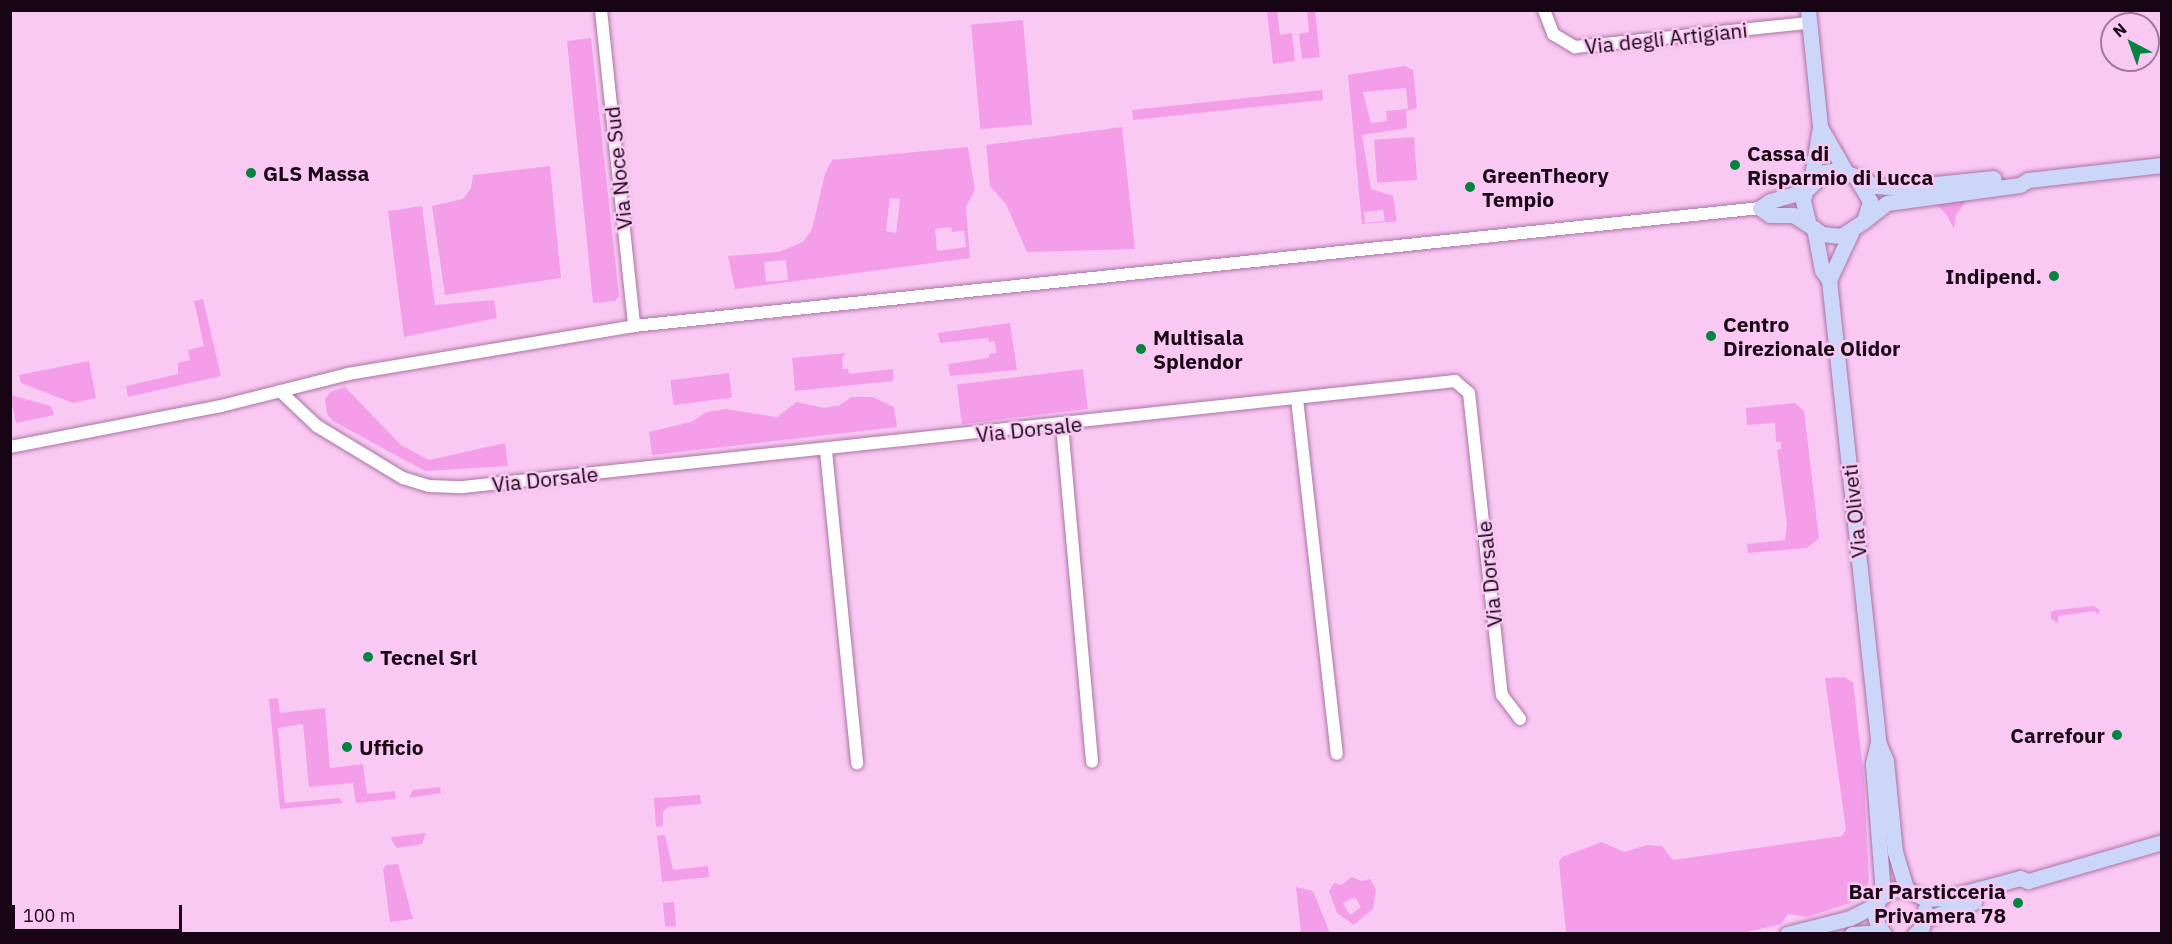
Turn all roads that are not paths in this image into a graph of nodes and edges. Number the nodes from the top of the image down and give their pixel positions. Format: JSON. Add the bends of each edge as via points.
{"nodes":[{"id":1,"x":601,"y":10,"type":"edge"},
{"id":2,"x":1544,"y":10,"type":"edge"},
{"id":3,"x":1808,"y":17,"type":"edge"},
{"id":4,"x":1820,"y":127,"type":"junction"},
{"id":5,"x":2162,"y":165,"type":"edge"},
{"id":6,"x":1851,"y":174,"type":"junction"},
{"id":7,"x":2028,"y":180,"type":"junction"},
{"id":8,"x":1808,"y":186,"type":"junction"},
{"id":9,"x":1760,"y":208,"type":"junction"},
{"id":10,"x":1864,"y":221,"type":"junction"},
{"id":11,"x":1811,"y":225,"type":"junction"},
{"id":12,"x":1851,"y":233,"type":"junction"},
{"id":13,"x":1829,"y":280,"type":"junction"},
{"id":14,"x":634,"y":326,"type":"junction"},
{"id":15,"x":280,"y":391,"type":"junction"},
{"id":16,"x":1297,"y":399,"type":"junction"},
{"id":17,"x":1062,"y":425,"type":"junction"},
{"id":18,"x":10,"y":447,"type":"edge"},
{"id":19,"x":826,"y":451,"type":"junction"},
{"id":20,"x":1520,"y":719,"type":"dead end"},
{"id":21,"x":1878,"y":742,"type":"junction"},
{"id":22,"x":1337,"y":754,"type":"dead end"},
{"id":23,"x":1092,"y":762,"type":"dead end"},
{"id":24,"x":857,"y":763,"type":"dead end"},
{"id":25,"x":2162,"y":842,"type":"edge"},
{"id":26,"x":2028,"y":881,"type":"junction"},
{"id":27,"x":1912,"y":892,"type":"junction"},
{"id":28,"x":1879,"y":900,"type":"junction"},
{"id":29,"x":1918,"y":930,"type":"edge"},
{"id":30,"x":1787,"y":933,"type":"edge"},
{"id":31,"x":1852,"y":933,"type":"edge"},
{"id":32,"x":1883,"y":933,"type":"edge"}],
"edges":[{"from":1,"to":14,"type":"street","name":"Via Noce Sud"},
{"from":2,"to":3,"type":"street","name":"Via degli Artigiani","via":[[1553,34],[1575,47]]},
{"from":3,"to":4,"type":"main road"},
{"from":4,"to":6,"type":"main road"},
{"from":4,"to":8,"type":"main road"},
{"from":5,"to":7,"type":"main road"},
{"from":6,"to":7,"type":"main road","via":[[1876,186],[1897,188],[2018,176]]},
{"from":6,"to":8,"type":"main road","via":[[1825,172]]},
{"from":6,"to":10,"type":"main road","via":[[1868,191],[1870,201]]},
{"from":7,"to":10,"type":"main road","via":[[1887,203]]},
{"from":8,"to":9,"type":"main road"},
{"from":8,"to":11,"type":"main road","via":[[1804,211]]},
{"from":9,"to":11,"type":"main road","via":[[1770,214],[1794,215]]},
{"from":9,"to":14,"type":"street"},
{"from":10,"to":12,"type":"main road"},
{"from":11,"to":12,"type":"main road","via":[[1831,236]]},
{"from":11,"to":13,"type":"main road","name":"Via Oliveti","via":[[1822,270]]},
{"from":12,"to":13,"type":"main road"},
{"from":13,"to":21,"type":"main road","name":"Via Oliveti"},
{"from":14,"to":15,"type":"street","via":[[348,374]]},
{"from":15,"to":18,"type":"street"},
{"from":15,"to":19,"type":"street","name":"Via Dorsale","via":[[317,426],[403,478],[429,486],[463,487]]},
{"from":16,"to":17,"type":"street","name":"Via Dorsale"},
{"from":16,"to":20,"type":"street","name":"Via Dorsale","via":[[1455,381],[1469,393],[1502,696]]},
{"from":16,"to":22,"type":"street"},
{"from":17,"to":19,"type":"street","name":"Via Dorsale"},
{"from":17,"to":23,"type":"street"},
{"from":19,"to":24,"type":"street"},
{"from":21,"to":27,"type":"main road","name":"Via Oliveti","via":[[1886,761],[1895,852]]},
{"from":21,"to":28,"type":"main road","name":"Via Oliveti","via":[[1873,764]]},
{"from":25,"to":26,"type":"main road"},
{"from":26,"to":27,"type":"main road","via":[[2020,878],[1945,898]]},
{"from":26,"to":29,"type":"main road","via":[[2023,887]]},
{"from":27,"to":28,"type":"main road"},
{"from":27,"to":29,"type":"main road","name":"Via Oliveti"},
{"from":28,"to":30,"type":"main road","via":[[1850,918]]},
{"from":28,"to":32,"type":"main road","name":"Via Oliveti","via":[[1875,919]]},
{"from":31,"to":32,"type":"main road"}]}
